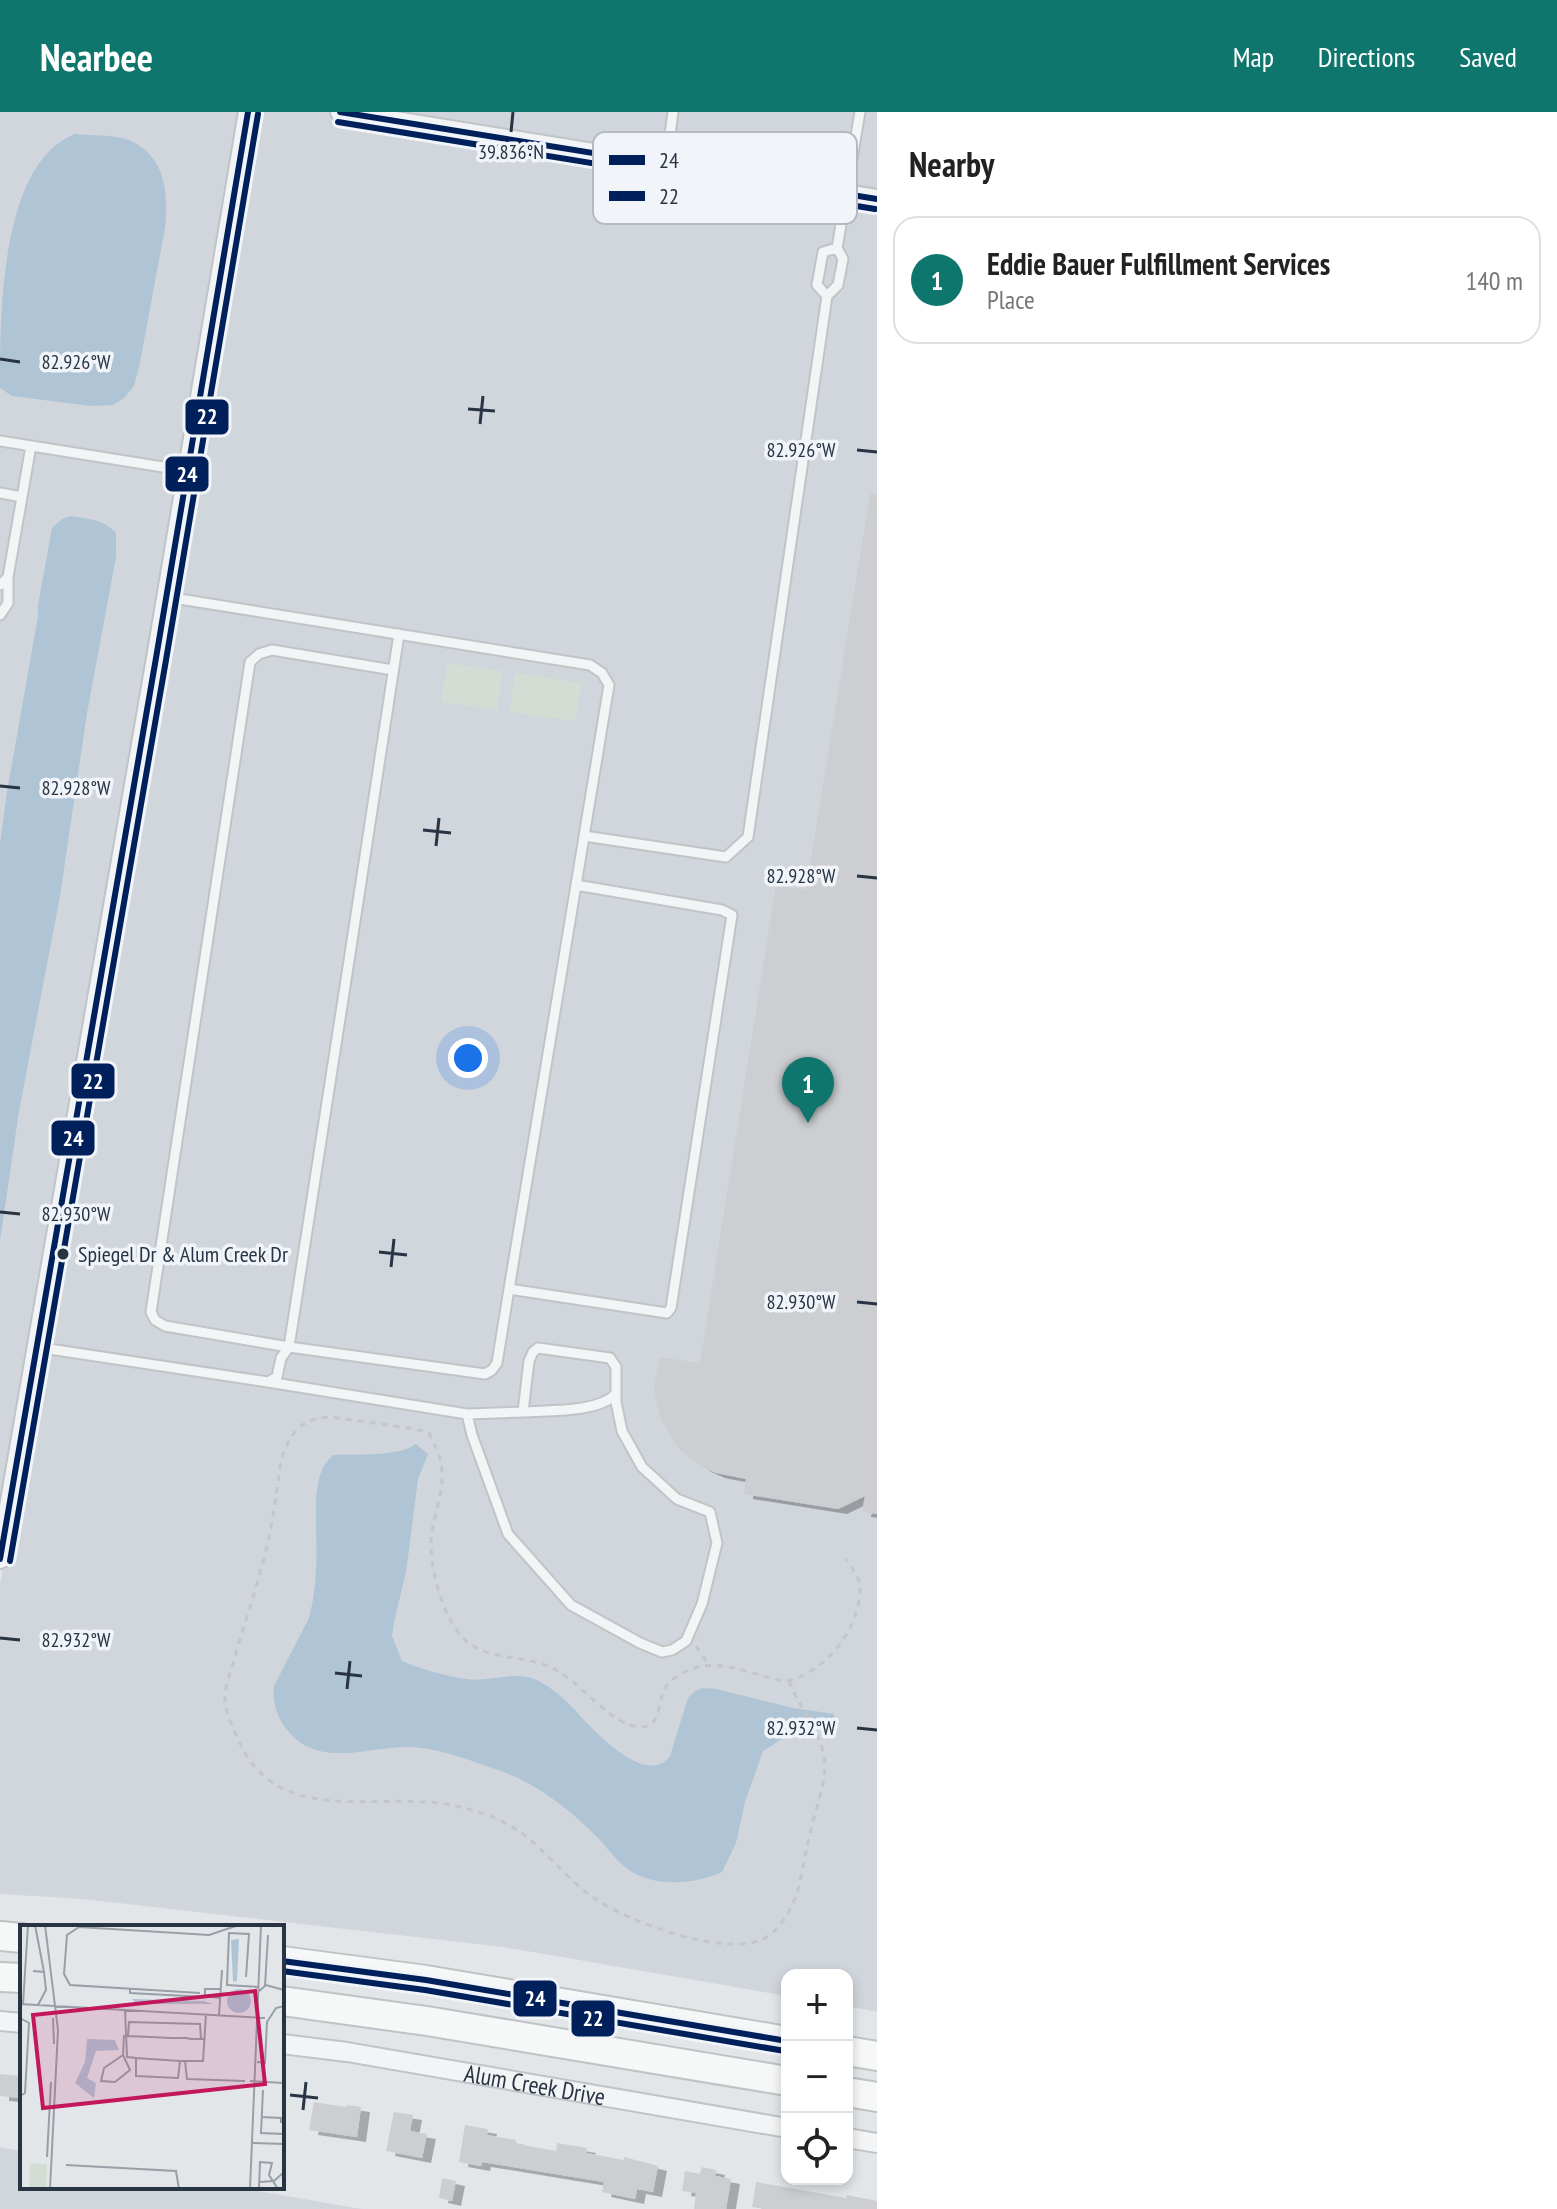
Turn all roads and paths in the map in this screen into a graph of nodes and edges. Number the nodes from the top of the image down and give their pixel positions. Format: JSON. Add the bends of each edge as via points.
{"nodes":[{"id":1,"x":248,"y":112,"type":"edge"},
{"id":2,"x":340,"y":112,"type":"edge"},
{"id":3,"x":673,"y":112,"type":"edge"},
{"id":4,"x":860,"y":112,"type":"edge"},
{"id":5,"x":670,"y":132,"type":"edge"},
{"id":6,"x":857,"y":132,"type":"edge"},
{"id":7,"x":593,"y":153,"type":"edge"},
{"id":8,"x":857,"y":196,"type":"edge"},
{"id":9,"x":877,"y":199,"type":"edge"},
{"id":10,"x":841,"y":224,"type":"edge"},
{"id":11,"x":837,"y":248,"type":"junction"},
{"id":12,"x":827,"y":296,"type":"junction"},
{"id":13,"x":0,"y":441,"type":"edge"},
{"id":14,"x":31,"y":446,"type":"junction"},
{"id":15,"x":188,"y":471,"type":"junction"},
{"id":16,"x":0,"y":493,"type":"edge"},
{"id":17,"x":22,"y":497,"type":"junction"},
{"id":18,"x":0,"y":542,"type":"edge"},
{"id":19,"x":13,"y":544,"type":"junction"},
{"id":20,"x":8,"y":577,"type":"junction"},
{"id":21,"x":0,"y":585,"type":"edge"},
{"id":22,"x":167,"y":597,"type":"junction"},
{"id":23,"x":0,"y":615,"type":"edge"},
{"id":24,"x":399,"y":634,"type":"junction"},
{"id":25,"x":393,"y":670,"type":"junction"},
{"id":26,"x":584,"y":836,"type":"junction"},
{"id":27,"x":576,"y":885,"type":"junction"},
{"id":28,"x":509,"y":1289,"type":"junction"},
{"id":29,"x":36,"y":1347,"type":"junction"},
{"id":30,"x":289,"y":1347,"type":"junction"},
{"id":31,"x":268,"y":1382,"type":"junction"},
{"id":32,"x":616,"y":1394,"type":"junction"},
{"id":33,"x":523,"y":1412,"type":"junction"},
{"id":34,"x":467,"y":1414,"type":"junction"},
{"id":35,"x":439,"y":1456,"type":"dead end"},
{"id":36,"x":5,"y":1498,"type":"edge"},
{"id":37,"x":0,"y":1559,"type":"edge"},
{"id":38,"x":687,"y":1639,"type":"junction"},
{"id":39,"x":709,"y":1666,"type":"dead end"},
{"id":40,"x":789,"y":1681,"type":"dead end"},
{"id":41,"x":0,"y":1936,"type":"edge"},
{"id":42,"x":20,"y":1938,"type":"edge"},
{"id":43,"x":284,"y":1961,"type":"edge"},
{"id":44,"x":0,"y":1977,"type":"edge"},
{"id":45,"x":20,"y":1978,"type":"edge"},
{"id":46,"x":284,"y":2001,"type":"edge"},
{"id":47,"x":0,"y":2021,"type":"edge"},
{"id":48,"x":20,"y":2023,"type":"edge"},
{"id":49,"x":781,"y":2040,"type":"edge"},
{"id":50,"x":284,"y":2044,"type":"edge"},
{"id":51,"x":853,"y":2052,"type":"edge"},
{"id":52,"x":877,"y":2056,"type":"edge"},
{"id":53,"x":781,"y":2080,"type":"edge"},
{"id":54,"x":853,"y":2093,"type":"edge"},
{"id":55,"x":877,"y":2097,"type":"edge"},
{"id":56,"x":781,"y":2127,"type":"edge"},
{"id":57,"x":853,"y":2139,"type":"edge"},
{"id":58,"x":877,"y":2143,"type":"edge"}],
"edges":[{"from":1,"to":15,"type":"street"},
{"from":2,"to":7,"type":"street"},
{"from":3,"to":5,"type":"lane"},
{"from":4,"to":6,"type":"lane"},
{"from":8,"to":9,"type":"street"},
{"from":10,"to":11,"type":"lane"},
{"from":11,"to":12,"type":"lane","via":[[843,259],[838,285]]},
{"from":11,"to":12,"type":"lane","via":[[823,252],[817,285]]},
{"from":12,"to":26,"type":"lane","via":[[748,837],[726,857]]},
{"from":13,"to":14,"type":"lane"},
{"from":14,"to":15,"type":"lane"},
{"from":14,"to":17,"type":"lane"},
{"from":15,"to":22,"type":"street"},
{"from":16,"to":17,"type":"lane"},
{"from":17,"to":19,"type":"lane"},
{"from":18,"to":19,"type":"lane"},
{"from":19,"to":20,"type":"lane"},
{"from":20,"to":21,"type":"lane"},
{"from":20,"to":23,"type":"lane","via":[[8,603]]},
{"from":22,"to":24,"type":"lane"},
{"from":22,"to":29,"type":"street"},
{"from":24,"to":25,"type":"lane"},
{"from":24,"to":26,"type":"lane","via":[[590,665],[602,673],[609,685]]},
{"from":25,"to":30,"type":"lane"},
{"from":25,"to":30,"type":"lane","via":[[272,650],[250,662],[151,1312],[165,1326]]},
{"from":26,"to":27,"type":"lane"},
{"from":27,"to":28,"type":"lane"},
{"from":27,"to":28,"type":"lane","via":[[732,915],[671,1308],[667,1313]]},
{"from":28,"to":30,"type":"lane","via":[[497,1363],[485,1374]]},
{"from":29,"to":31,"type":"lane"},
{"from":29,"to":36,"type":"street"},
{"from":30,"to":31,"type":"lane","via":[[277,1377]]},
{"from":31,"to":34,"type":"lane"},
{"from":32,"to":33,"type":"lane","via":[[596,1406]]},
{"from":32,"to":33,"type":"lane","via":[[616,1367],[610,1358],[538,1348],[529,1361]]},
{"from":32,"to":38,"type":"lane","via":[[622,1431],[642,1467],[677,1499],[710,1512],[717,1543]]},
{"from":33,"to":34,"type":"lane"},
{"from":34,"to":38,"type":"lane","via":[[508,1534],[571,1605],[662,1652]]},
{"from":35,"to":40,"type":"path","via":[[429,1433],[332,1417],[300,1425],[286,1447],[267,1547],[224,1699],[247,1756],[268,1780],[321,1801],[430,1801],[466,1808],[508,1824],[612,1909],[677,1936],[714,1943],[761,1940],[777,1928],[799,1887],[825,1775],[816,1735]]},
{"from":36,"to":37,"type":"street"},
{"from":38,"to":39,"type":"path"},
{"from":41,"to":42,"type":"main road"},
{"from":43,"to":49,"type":"main road"},
{"from":44,"to":45,"type":"main road"},
{"from":46,"to":53,"type":"main road","name":"Alum Creek Drive"},
{"from":47,"to":48,"type":"street"},
{"from":50,"to":56,"type":"street","name":"Alum Creek Drive"},
{"from":51,"to":52,"type":"main road"},
{"from":54,"to":55,"type":"main road"},
{"from":57,"to":58,"type":"street"}]}
